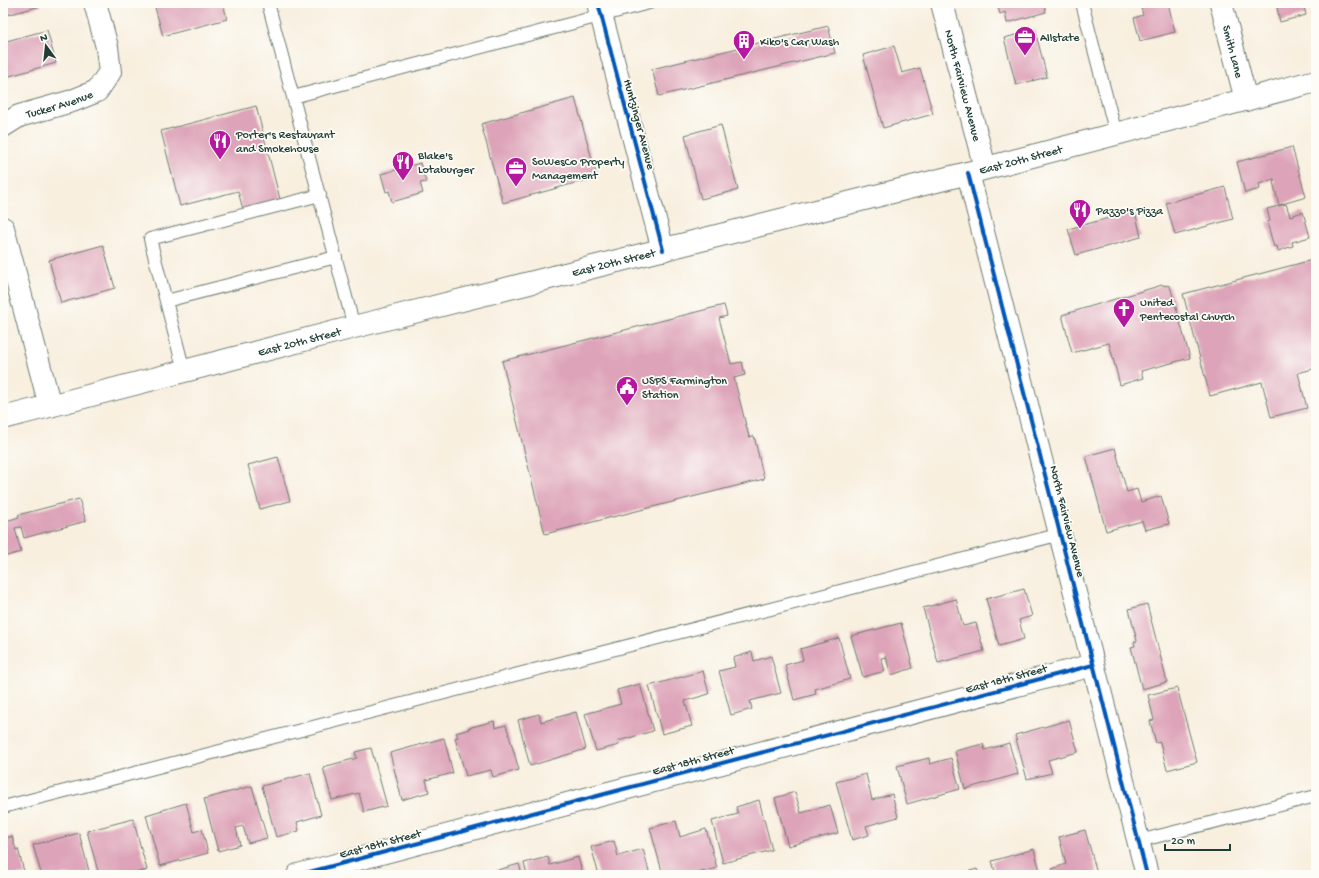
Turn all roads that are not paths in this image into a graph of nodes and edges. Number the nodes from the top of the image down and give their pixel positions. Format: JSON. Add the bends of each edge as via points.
{"nodes":[{"id":1,"x":95,"y":3,"type":"edge"},
{"id":2,"x":268,"y":3,"type":"edge"},
{"id":3,"x":649,"y":3,"type":"edge"},
{"id":4,"x":942,"y":3,"type":"edge"},
{"id":5,"x":1082,"y":3,"type":"edge"},
{"id":6,"x":1221,"y":3,"type":"edge"},
{"id":7,"x":599,"y":9,"type":"edge"},
{"id":8,"x":1316,"y":81,"type":"edge"},
{"id":9,"x":293,"y":97,"type":"junction"},
{"id":10,"x":1246,"y":100,"type":"junction"},
{"id":11,"x":3,"y":126,"type":"edge"},
{"id":12,"x":1116,"y":134,"type":"junction"},
{"id":13,"x":976,"y":170,"type":"junction"},
{"id":14,"x":320,"y":195,"type":"junction"},
{"id":15,"x":3,"y":228,"type":"edge"},
{"id":16,"x":663,"y":250,"type":"junction"},
{"id":17,"x":336,"y":257,"type":"junction"},
{"id":18,"x":166,"y":301,"type":"junction"},
{"id":19,"x":354,"y":327,"type":"junction"},
{"id":20,"x":184,"y":371,"type":"junction"},
{"id":21,"x":50,"y":406,"type":"junction"},
{"id":22,"x":3,"y":418,"type":"edge"},
{"id":23,"x":1061,"y":534,"type":"junction"},
{"id":24,"x":1093,"y":665,"type":"junction"},
{"id":25,"x":1316,"y":796,"type":"edge"},
{"id":26,"x":3,"y":807,"type":"edge"},
{"id":27,"x":1139,"y":842,"type":"junction"},
{"id":28,"x":298,"y":875,"type":"edge"},
{"id":29,"x":1147,"y":875,"type":"edge"}],
"edges":[{"from":1,"to":11,"type":"street","name":"Tucker Avenue","via":[[107,47],[110,72],[97,91],[19,116]]},
{"from":2,"to":9,"type":"lane"},
{"from":3,"to":7,"type":"lane"},
{"from":4,"to":13,"type":"street","name":"North Fairview Avenue"},
{"from":5,"to":12,"type":"lane"},
{"from":6,"to":10,"type":"street","name":"Smith Lane"},
{"from":7,"to":9,"type":"lane"},
{"from":7,"to":16,"type":"street","name":"Huntzinger Avenue"},
{"from":8,"to":10,"type":"street","name":"East 20th Street"},
{"from":9,"to":14,"type":"lane"},
{"from":10,"to":12,"type":"street","name":"East 20th Street"},
{"from":12,"to":13,"type":"street","name":"East 20th Street"},
{"from":13,"to":16,"type":"street","name":"East 20th Street"},
{"from":13,"to":23,"type":"street","name":"North Fairview Avenue"},
{"from":14,"to":17,"type":"lane"},
{"from":14,"to":18,"type":"lane","via":[[150,239]]},
{"from":15,"to":21,"type":"street"},
{"from":16,"to":19,"type":"street","name":"East 20th Street"},
{"from":17,"to":18,"type":"lane"},
{"from":17,"to":19,"type":"lane"},
{"from":18,"to":20,"type":"lane"},
{"from":19,"to":20,"type":"street","name":"East 20th Street"},
{"from":20,"to":21,"type":"street","name":"East 20th Street"},
{"from":21,"to":22,"type":"street","name":"East 20th Street"},
{"from":23,"to":24,"type":"street","name":"North Fairview Avenue"},
{"from":23,"to":26,"type":"lane"},
{"from":24,"to":27,"type":"street","name":"North Fairview Avenue"},
{"from":24,"to":28,"type":"street","name":"East 18th Street"},
{"from":25,"to":27,"type":"lane"},
{"from":27,"to":29,"type":"street","name":"North Fairview Avenue"}]}
